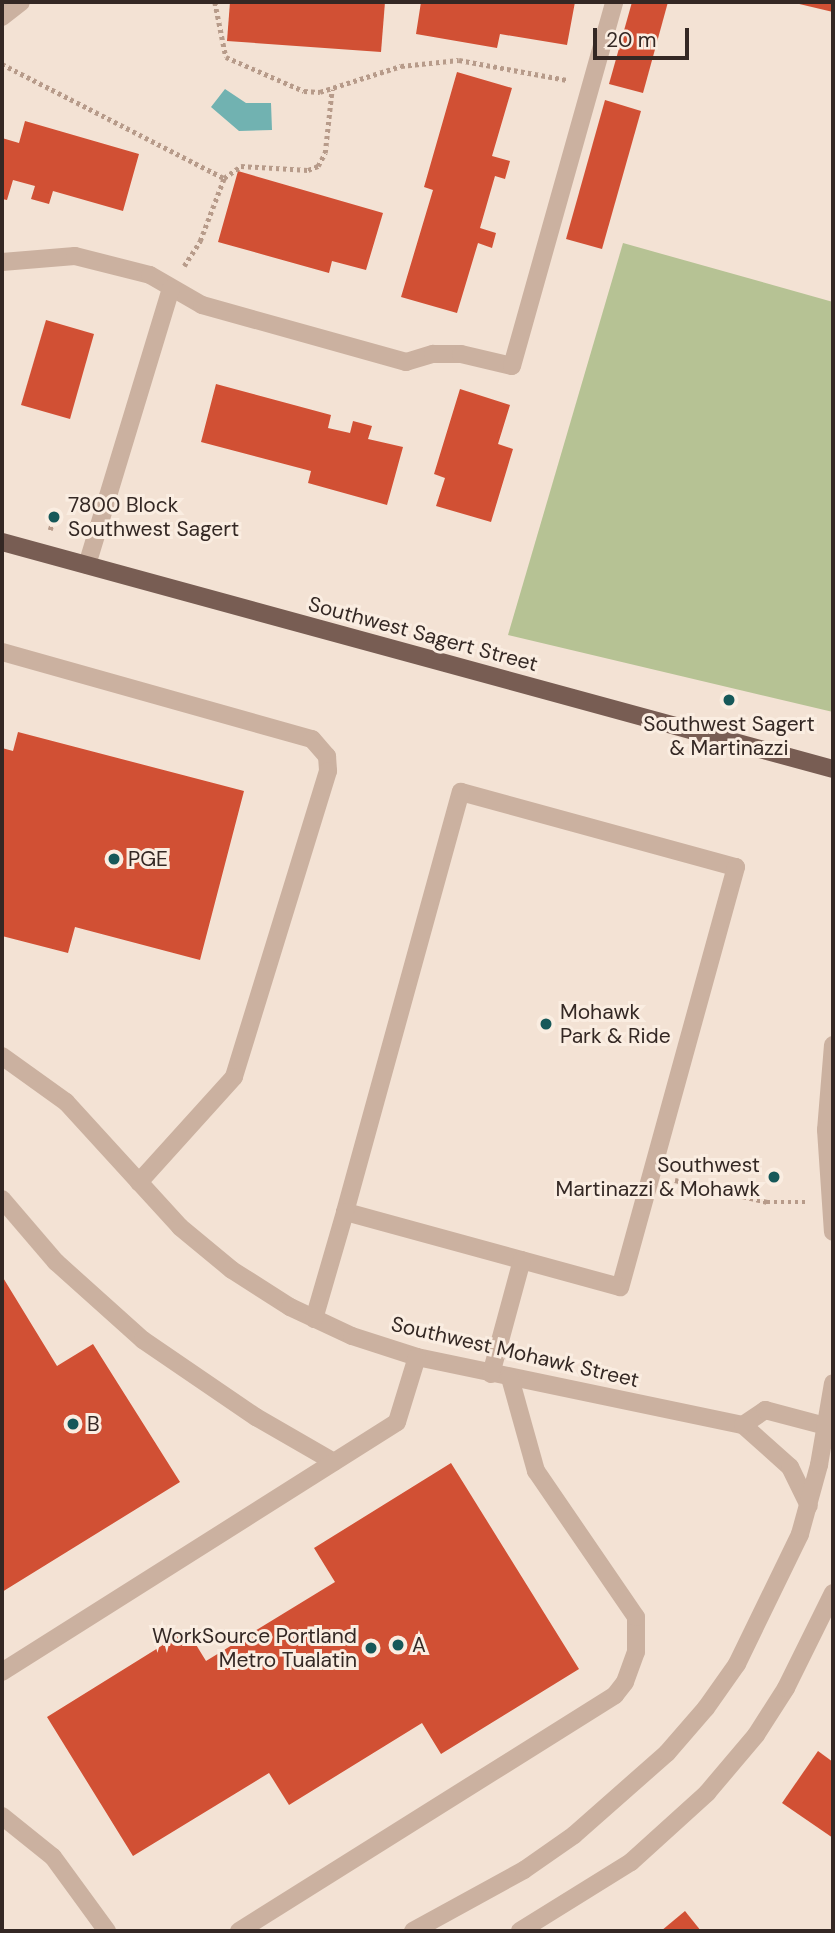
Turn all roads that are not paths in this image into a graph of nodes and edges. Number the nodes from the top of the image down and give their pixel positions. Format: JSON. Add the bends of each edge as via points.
{"nodes":[{"id":1,"x":21,"y":2,"type":"edge"},
{"id":2,"x":614,"y":2,"type":"edge"},
{"id":3,"x":2,"y":17,"type":"edge"},
{"id":4,"x":2,"y":262,"type":"edge"},
{"id":5,"x":171,"y":288,"type":"junction"},
{"id":6,"x":2,"y":542,"type":"edge"},
{"id":7,"x":87,"y":565,"type":"junction"},
{"id":8,"x":2,"y":652,"type":"edge"},
{"id":9,"x":833,"y":769,"type":"edge"},
{"id":10,"x":833,"y":1045,"type":"edge"},
{"id":11,"x":2,"y":1056,"type":"edge"},
{"id":12,"x":139,"y":1182,"type":"junction"},
{"id":13,"x":2,"y":1199,"type":"edge"},
{"id":14,"x":345,"y":1212,"type":"junction"},
{"id":15,"x":833,"y":1232,"type":"edge"},
{"id":16,"x":522,"y":1260,"type":"junction"},
{"id":17,"x":314,"y":1319,"type":"junction"},
{"id":18,"x":417,"y":1357,"type":"junction"},
{"id":19,"x":491,"y":1374,"type":"junction"},
{"id":20,"x":510,"y":1378,"type":"junction"},
{"id":21,"x":833,"y":1383,"type":"edge"},
{"id":22,"x":743,"y":1425,"type":"junction"},
{"id":23,"x":830,"y":1426,"type":"edge"},
{"id":24,"x":334,"y":1462,"type":"junction"},
{"id":25,"x":809,"y":1506,"type":"junction"},
{"id":26,"x":833,"y":1593,"type":"edge"},
{"id":27,"x":2,"y":1672,"type":"edge"},
{"id":28,"x":2,"y":1816,"type":"edge"},
{"id":29,"x":107,"y":1931,"type":"edge"},
{"id":30,"x":239,"y":1931,"type":"edge"},
{"id":31,"x":413,"y":1931,"type":"edge"},
{"id":32,"x":520,"y":1931,"type":"edge"}],
"edges":[{"from":1,"to":3,"type":"street"},
{"from":2,"to":5,"type":"street","via":[[512,366],[461,354],[433,354],[406,362],[202,305]]},
{"from":4,"to":5,"type":"street","via":[[75,256],[150,275]]},
{"from":5,"to":7,"type":"street"},
{"from":6,"to":7,"type":"main road","name":"Southwest Sagert Street"},
{"from":7,"to":9,"type":"main road","name":"Southwest Sagert Street"},
{"from":8,"to":12,"type":"street","via":[[312,739],[327,757],[328,771],[234,1077]]},
{"from":10,"to":15,"type":"street","via":[[826,1130]]},
{"from":11,"to":12,"type":"street","name":"Southwest Mohawk Street","via":[[66,1102]]},
{"from":12,"to":17,"type":"street","name":"Southwest Mohawk Street","via":[[180,1227],[232,1270]]},
{"from":13,"to":24,"type":"street","via":[[56,1262],[143,1340],[256,1417]]},
{"from":14,"to":16,"type":"street"},
{"from":14,"to":16,"type":"street","via":[[461,792],[736,867],[620,1287]]},
{"from":14,"to":17,"type":"street"},
{"from":16,"to":19,"type":"street"},
{"from":17,"to":18,"type":"street","name":"Southwest Mohawk Street"},
{"from":18,"to":19,"type":"street","name":"Southwest Mohawk Street"},
{"from":18,"to":24,"type":"street","via":[[397,1422]]},
{"from":19,"to":20,"type":"street","name":"Southwest Mohawk Street"},
{"from":20,"to":22,"type":"street","name":"Southwest Mohawk Street"},
{"from":20,"to":30,"type":"street","via":[[537,1471],[636,1617],[636,1652],[625,1682],[615,1695]]},
{"from":21,"to":23,"type":"street"},
{"from":22,"to":23,"type":"street","via":[[765,1410]]},
{"from":22,"to":25,"type":"street","via":[[790,1467]]},
{"from":23,"to":25,"type":"street"},
{"from":24,"to":27,"type":"street"},
{"from":25,"to":31,"type":"street","via":[[783,1573],[737,1664],[667,1752],[574,1835],[524,1870]]},
{"from":26,"to":32,"type":"street","via":[[756,1735],[707,1793],[631,1862]]},
{"from":28,"to":29,"type":"street","via":[[54,1857]]}]}
